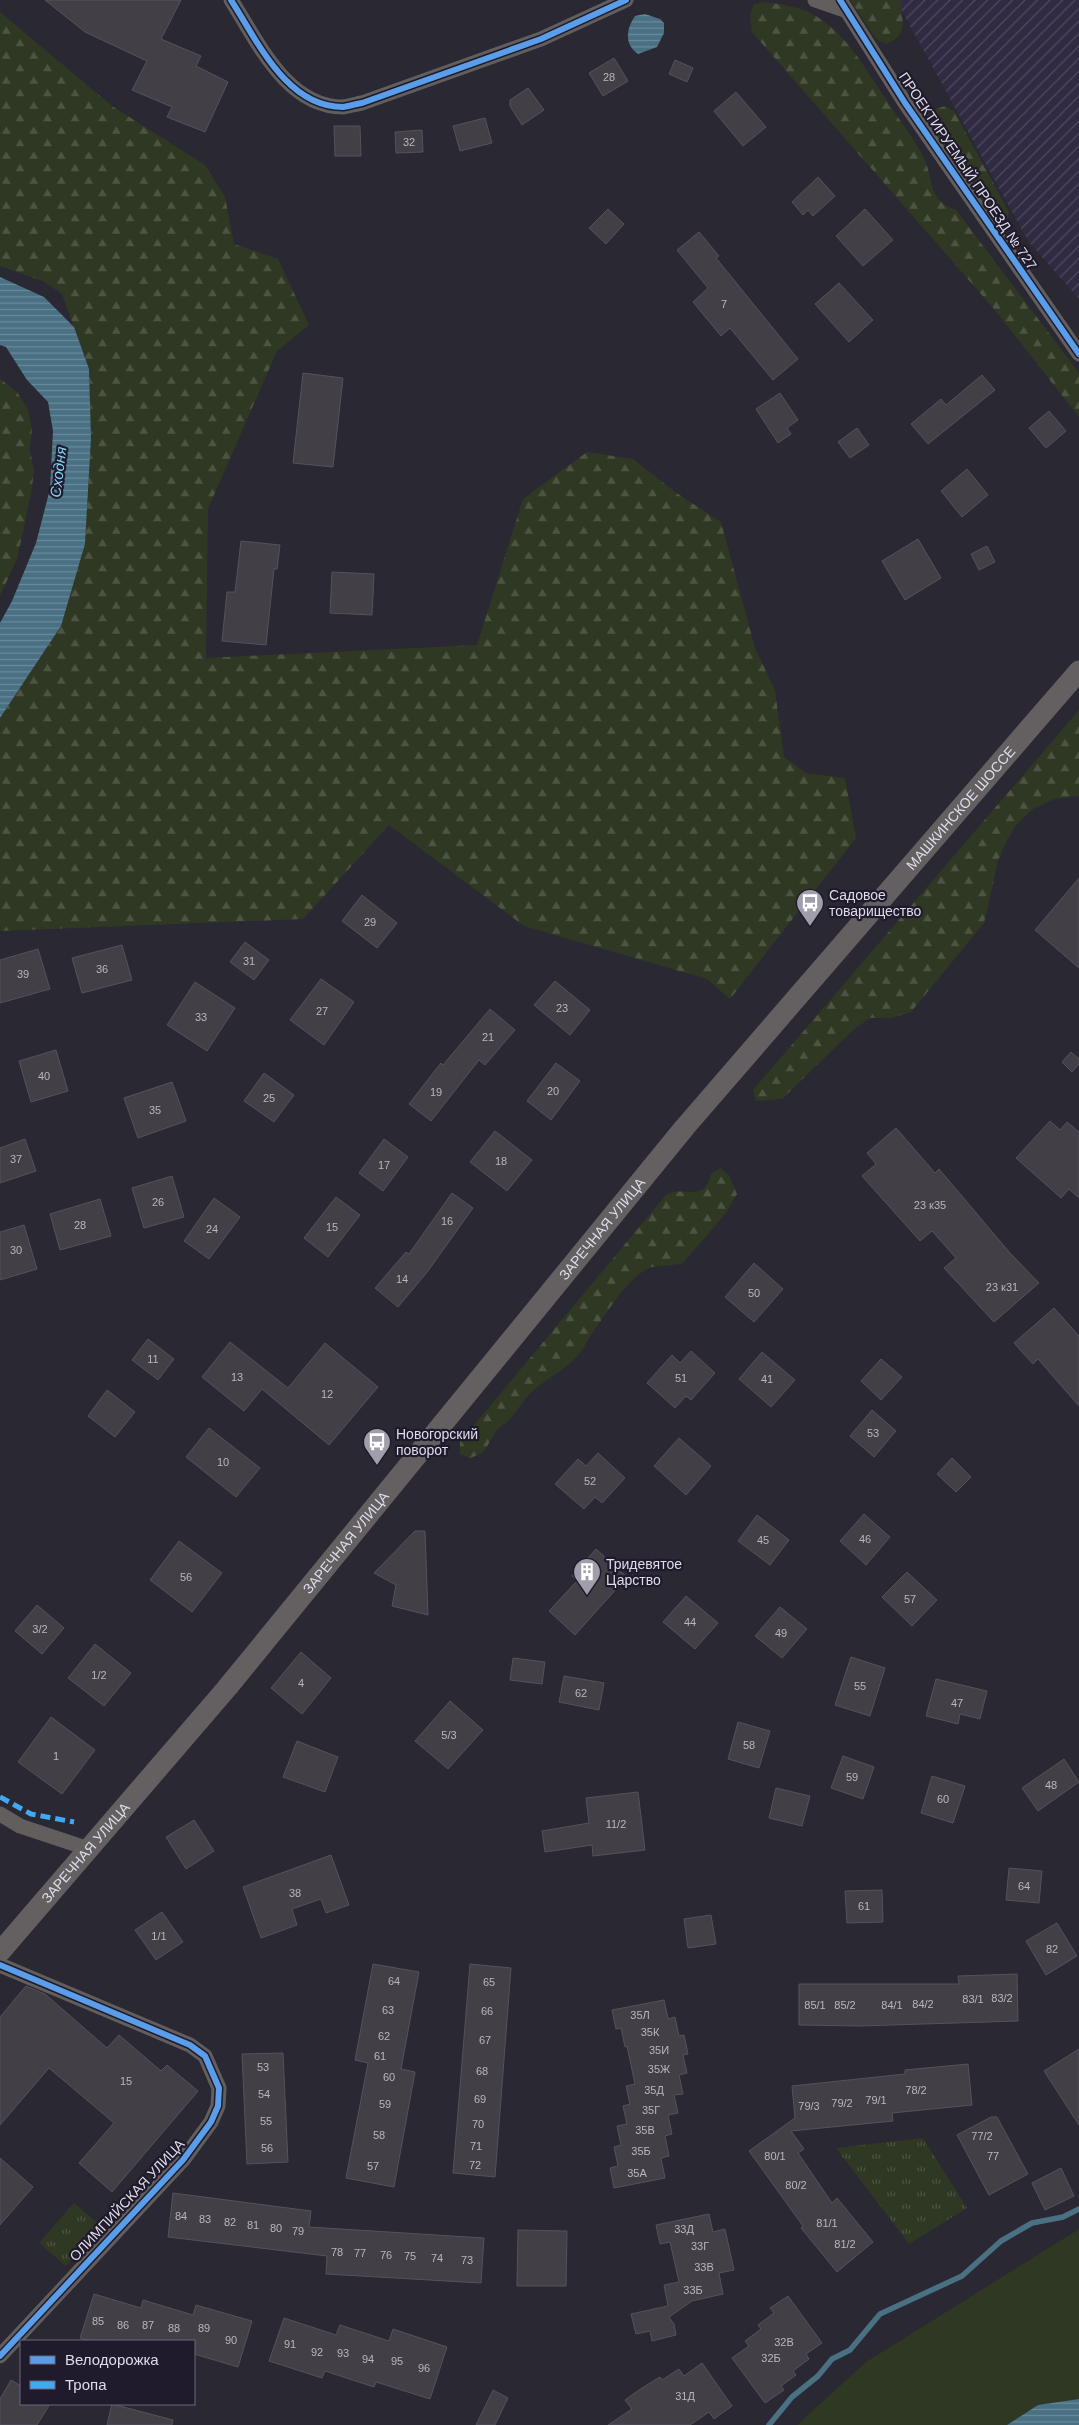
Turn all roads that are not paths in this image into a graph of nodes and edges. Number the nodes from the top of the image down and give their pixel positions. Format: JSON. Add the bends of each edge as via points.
{"nodes":[{"id":1,"x":231,"y":0,"type":"edge"},
{"id":2,"x":626,"y":0,"type":"edge"},
{"id":3,"x":815,"y":0,"type":"edge"},
{"id":4,"x":843,"y":6,"type":"edge"},
{"id":5,"x":1079,"y":354,"type":"edge"},
{"id":6,"x":1079,"y":671,"type":"edge"},
{"id":7,"x":685,"y":1127,"type":"joint"},
{"id":8,"x":0,"y":1814,"type":"edge"},
{"id":9,"x":89,"y":1849,"type":"junction"},
{"id":10,"x":0,"y":1952,"type":"edge"},
{"id":11,"x":0,"y":1965,"type":"edge"},
{"id":12,"x":0,"y":2356,"type":"edge"}],
"edges":[{"from":1,"to":2,"type":"street","via":[[264,51],[301,95],[343,107],[541,39]]},
{"from":3,"to":4,"type":"street"},
{"from":4,"to":5,"type":"street","name":"ПРОЕКТИРУЕМЫЙ ПРОЕЗД № 727","via":[[922,127]]},
{"from":6,"to":7,"type":"main road","name":"МАШКИНСКОЕ ШОССЕ"},
{"from":7,"to":9,"type":"main road","name":"ЗАРЕЧНАЯ УЛИЦА","via":[[227,1688]]},
{"from":8,"to":9,"type":"street","via":[[28,1828]]},
{"from":9,"to":10,"type":"main road","name":"ЗАРЕЧНАЯ УЛИЦА"},
{"from":11,"to":12,"type":"street","name":"ОЛИМПИЙСКАЯ УЛИЦА","via":[[190,2045],[205,2056],[219,2088],[218,2106],[211,2122],[183,2160]]}]}
